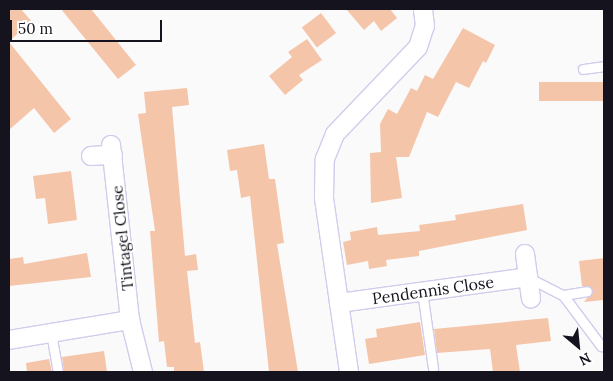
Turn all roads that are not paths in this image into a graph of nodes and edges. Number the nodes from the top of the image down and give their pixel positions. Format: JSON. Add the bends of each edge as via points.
{"nodes":[{"id":1,"x":423,"y":9,"type":"edge"},
{"id":2,"x":604,"y":66,"type":"edge"},
{"id":3,"x":583,"y":69,"type":"dead end"},
{"id":4,"x":91,"y":156,"type":"dead end"},
{"id":5,"x":525,"y":254,"type":"dead end"},
{"id":6,"x":528,"y":277,"type":"junction"},
{"id":7,"x":422,"y":291,"type":"junction"},
{"id":8,"x":586,"y":291,"type":"dead end"},
{"id":9,"x":563,"y":295,"type":"junction"},
{"id":10,"x":531,"y":299,"type":"dead end"},
{"id":11,"x":339,"y":303,"type":"junction"},
{"id":12,"x":130,"y":320,"type":"junction"},
{"id":13,"x":51,"y":333,"type":"junction"},
{"id":14,"x":9,"y":340,"type":"edge"},
{"id":15,"x":601,"y":346,"type":"dead end"},
{"id":16,"x":433,"y":368,"type":"dead end"},
{"id":17,"x":58,"y":372,"type":"edge"},
{"id":18,"x":143,"y":372,"type":"edge"},
{"id":19,"x":349,"y":372,"type":"edge"}],
"edges":[{"from":1,"to":11,"type":"street","via":[[426,26],[418,47],[335,134],[325,159],[324,198]]},
{"from":2,"to":3,"type":"lane"},
{"from":4,"to":12,"type":"street","name":"Tintagel Close","via":[[112,150]]},
{"from":5,"to":6,"type":"street"},
{"from":6,"to":7,"type":"street","name":"Pendennis Close"},
{"from":6,"to":9,"type":"lane"},
{"from":6,"to":10,"type":"street"},
{"from":7,"to":11,"type":"street","name":"Pendennis Close"},
{"from":7,"to":16,"type":"lane"},
{"from":8,"to":9,"type":"lane"},
{"from":9,"to":15,"type":"lane"},
{"from":11,"to":19,"type":"street"},
{"from":12,"to":13,"type":"street"},
{"from":12,"to":18,"type":"street","name":"Tintagel Close"},
{"from":13,"to":14,"type":"street"},
{"from":13,"to":17,"type":"lane"}]}
